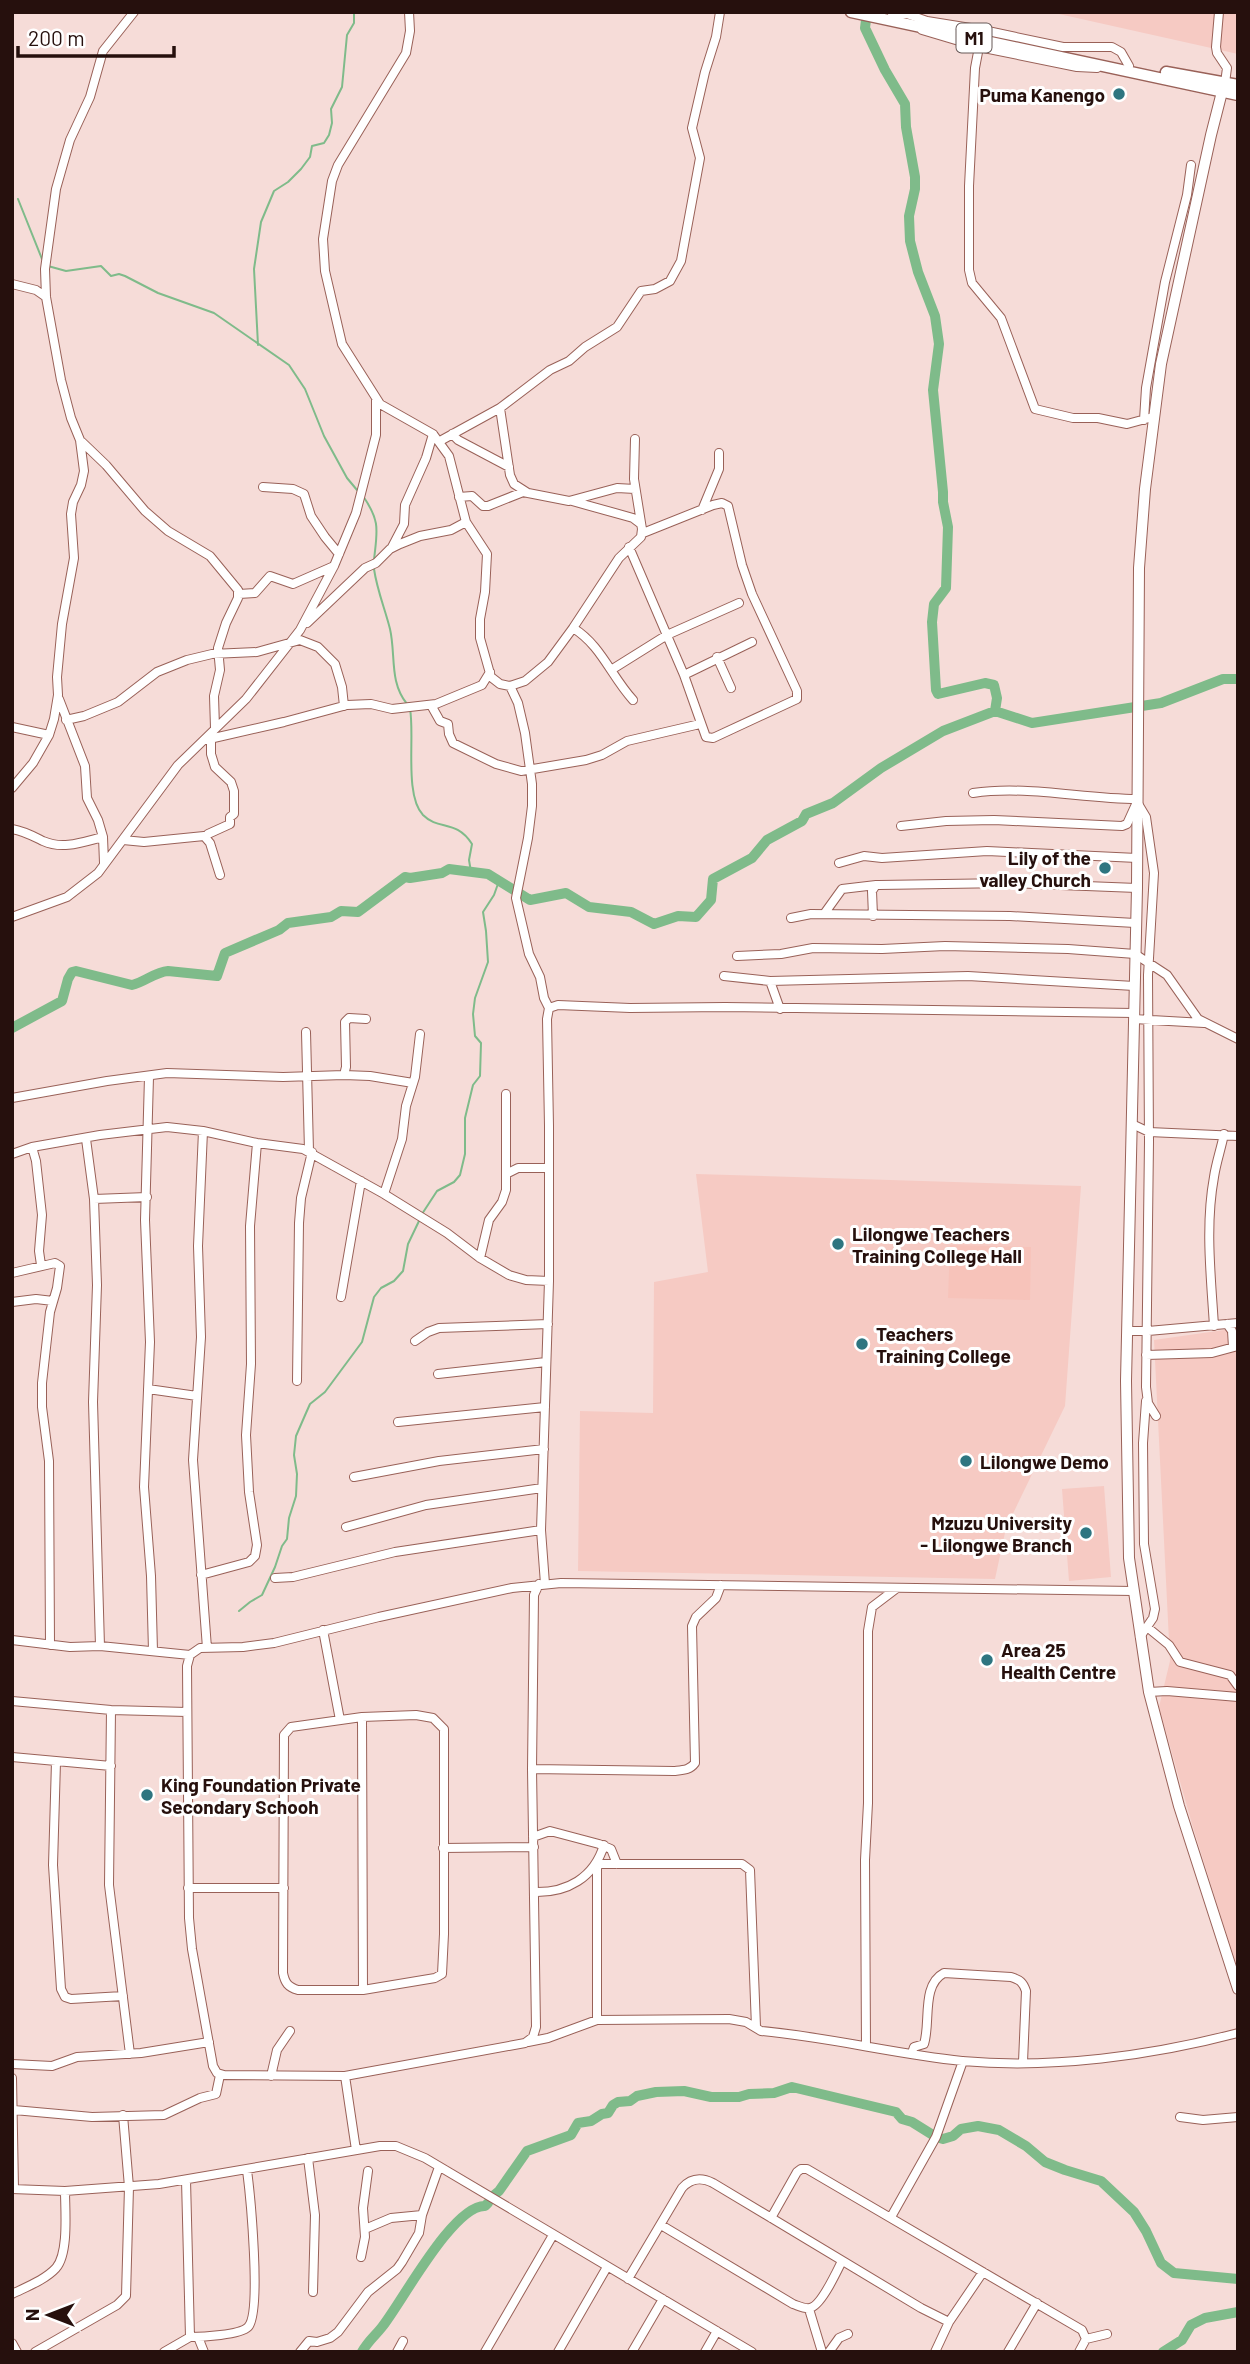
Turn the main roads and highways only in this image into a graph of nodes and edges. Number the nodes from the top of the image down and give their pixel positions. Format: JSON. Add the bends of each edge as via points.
{"nodes":[{"id":1,"x":851,"y":12,"type":"edge"},
{"id":2,"x":893,"y":16,"type":"edge"},
{"id":3,"x":1102,"y":66,"type":"junction"},
{"id":4,"x":1238,"y":85,"type":"edge"},
{"id":5,"x":1224,"y":87,"type":"junction"},
{"id":6,"x":1238,"y":95,"type":"edge"},
{"id":7,"x":1238,"y":1989,"type":"edge"}],
"edges":[{"from":1,"to":2,"type":"highway","number":"M1"},
{"from":2,"to":3,"type":"highway","number":"M1","via":[[909,25]]},
{"from":3,"to":5,"type":"highway","number":"M1"},
{"from":3,"to":5,"type":"highway","number":"M1","via":[[1107,62]]},
{"from":4,"to":5,"type":"highway","number":"M1"},
{"from":5,"to":6,"type":"highway","number":"M1"},
{"from":5,"to":7,"type":"main road","via":[[1148,418],[1139,568],[1126,1381],[1133,1591],[1149,1692],[1182,1816]]}]}
